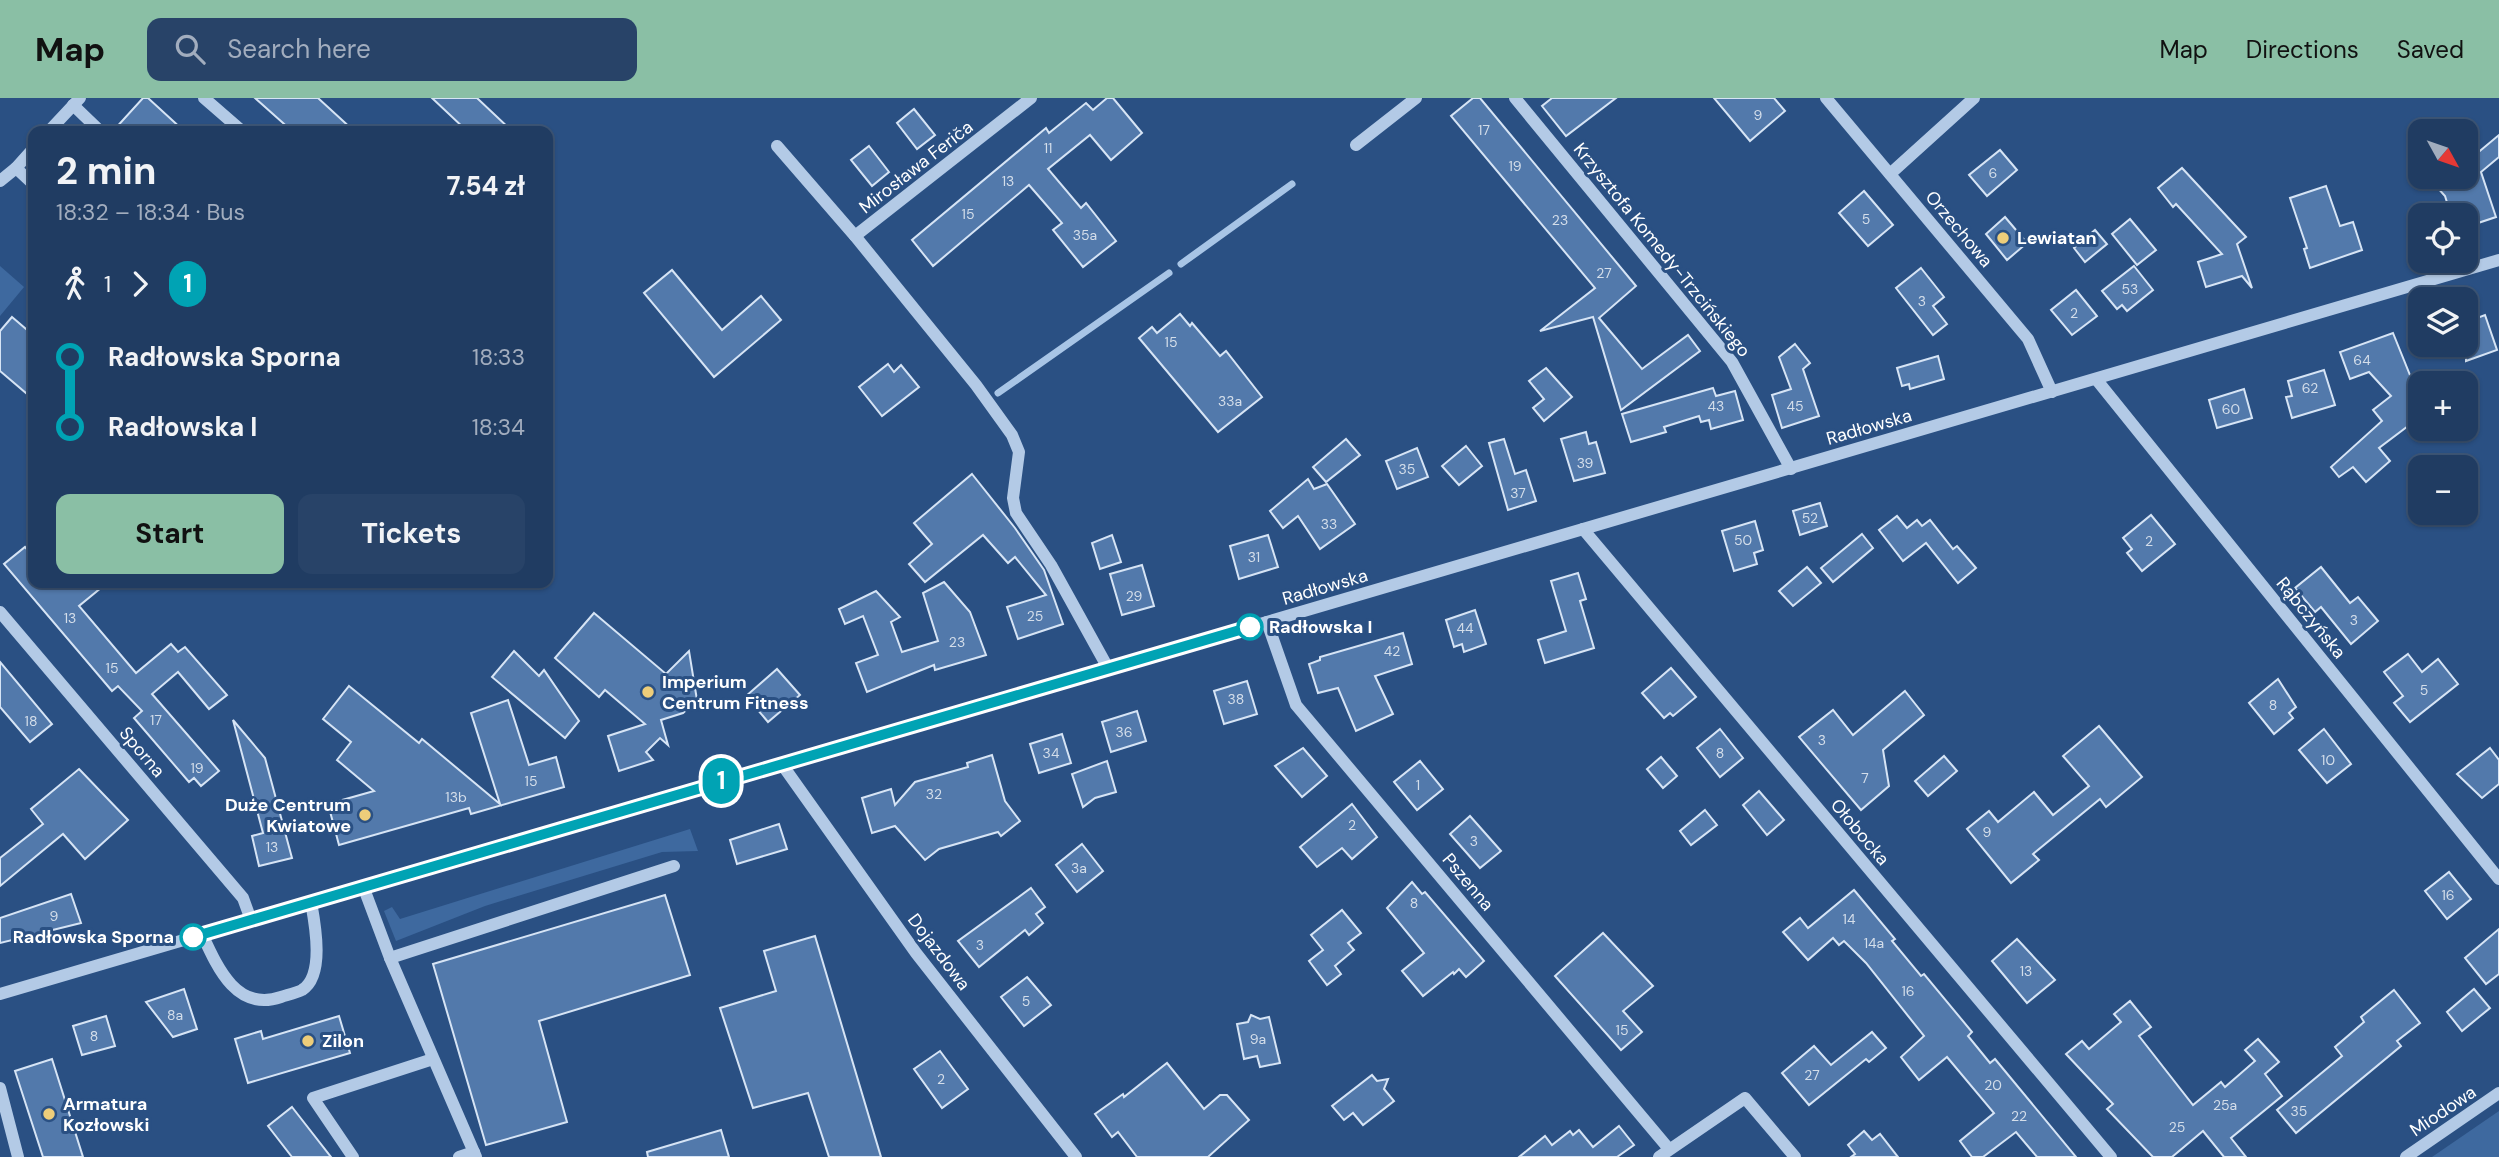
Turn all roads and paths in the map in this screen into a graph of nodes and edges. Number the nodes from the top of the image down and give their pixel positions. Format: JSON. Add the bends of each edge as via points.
{"nodes":[{"id":1,"x":204,"y":98,"type":"edge"},
{"id":2,"x":1031,"y":98,"type":"edge"},
{"id":3,"x":1416,"y":98,"type":"edge"},
{"id":4,"x":1515,"y":98,"type":"edge"},
{"id":5,"x":1826,"y":98,"type":"edge"},
{"id":6,"x":1975,"y":98,"type":"edge"},
{"id":7,"x":77,"y":102,"type":"edge"},
{"id":8,"x":54,"y":126,"type":"edge"},
{"id":9,"x":96,"y":126,"type":"edge"},
{"id":10,"x":236,"y":126,"type":"edge"},
{"id":11,"x":1356,"y":145,"type":"dead end"},
{"id":12,"x":777,"y":146,"type":"dead end"},
{"id":13,"x":28,"y":155,"type":"edge"},
{"id":14,"x":16,"y":168,"type":"junction"},
{"id":15,"x":1889,"y":174,"type":"junction"},
{"id":16,"x":28,"y":179,"type":"edge"},
{"id":17,"x":0,"y":181,"type":"edge"},
{"id":18,"x":855,"y":236,"type":"junction"},
{"id":19,"x":2499,"y":260,"type":"edge"},
{"id":20,"x":2096,"y":379,"type":"junction"},
{"id":21,"x":2052,"y":392,"type":"junction"},
{"id":22,"x":1791,"y":468,"type":"junction"},
{"id":23,"x":1583,"y":529,"type":"junction"},
{"id":24,"x":0,"y":612,"type":"edge"},
{"id":25,"x":1267,"y":622,"type":"junction"},
{"id":26,"x":1108,"y":668,"type":"junction"},
{"id":27,"x":781,"y":764,"type":"junction"},
{"id":28,"x":674,"y":866,"type":"dead end"},
{"id":29,"x":2499,"y":879,"type":"edge"},
{"id":30,"x":363,"y":886,"type":"junction"},
{"id":31,"x":311,"y":902,"type":"junction"},
{"id":32,"x":251,"y":920,"type":"junction"},
{"id":33,"x":202,"y":934,"type":"junction"},
{"id":34,"x":390,"y":958,"type":"junction"},
{"id":35,"x":0,"y":994,"type":"edge"},
{"id":36,"x":433,"y":1059,"type":"junction"},
{"id":37,"x":0,"y":1088,"type":"edge"},
{"id":38,"x":2499,"y":1093,"type":"edge"},
{"id":39,"x":1664,"y":1153,"type":"edge"},
{"id":40,"x":475,"y":1154,"type":"edge"},
{"id":41,"x":18,"y":1157,"type":"edge"},
{"id":42,"x":353,"y":1157,"type":"edge"},
{"id":43,"x":459,"y":1157,"type":"edge"},
{"id":44,"x":1076,"y":1157,"type":"edge"},
{"id":45,"x":1795,"y":1157,"type":"edge"},
{"id":46,"x":2110,"y":1157,"type":"edge"},
{"id":47,"x":2406,"y":1157,"type":"edge"}],
"edges":[{"from":1,"to":10,"type":"street"},
{"from":2,"to":18,"type":"street","name":"Mirosława Feriča"},
{"from":3,"to":11,"type":"street"},
{"from":4,"to":22,"type":"street","name":"Krzysztofa Komedy-Trzcińskiego","via":[[1732,362]]},
{"from":5,"to":15,"type":"street","name":"Orzechowa"},
{"from":6,"to":15,"type":"street"},
{"from":7,"to":8,"type":"street"},
{"from":7,"to":9,"type":"street"},
{"from":12,"to":18,"type":"street"},
{"from":13,"to":14,"type":"street"},
{"from":14,"to":16,"type":"street"},
{"from":14,"to":17,"type":"street"},
{"from":15,"to":21,"type":"street","name":"Orzechowa","via":[[2028,339]]},
{"from":18,"to":26,"type":"street","via":[[1012,435],[1019,452],[1013,498],[1016,513],[1051,565]]},
{"from":19,"to":20,"type":"street","name":"Radłowska"},
{"from":20,"to":21,"type":"street","name":"Radłowska"},
{"from":20,"to":29,"type":"street","name":"Rąbczyńska"},
{"from":21,"to":22,"type":"street","name":"Radłowska"},
{"from":22,"to":23,"type":"street","name":"Radłowska"},
{"from":23,"to":25,"type":"street","name":"Radłowska"},
{"from":23,"to":46,"type":"street","name":"Ołobocka"},
{"from":24,"to":32,"type":"street","name":"Sporna","via":[[243,898]]},
{"from":25,"to":26,"type":"street","name":"Radłowska"},
{"from":25,"to":39,"type":"street","name":"Pszenna","via":[[1296,705]]},
{"from":26,"to":27,"type":"street","name":"Radłowska"},
{"from":27,"to":30,"type":"street","name":"Radłowska"},
{"from":27,"to":44,"type":"street","name":"Dojazdowa","via":[[916,953]]},
{"from":28,"to":34,"type":"street"},
{"from":30,"to":31,"type":"street","name":"Radłowska"},
{"from":30,"to":34,"type":"street"},
{"from":31,"to":32,"type":"street","name":"Radłowska"},
{"from":31,"to":33,"type":"street","via":[[317,934],[314,973],[301,990],[265,1003],[244,997],[220,969]]},
{"from":32,"to":33,"type":"street","name":"Radłowska"},
{"from":33,"to":35,"type":"street","name":"Radłowska"},
{"from":34,"to":36,"type":"street"},
{"from":36,"to":40,"type":"street"},
{"from":36,"to":42,"type":"street","via":[[313,1098]]},
{"from":37,"to":41,"type":"street"},
{"from":38,"to":47,"type":"street","name":"Miodowa"},
{"from":39,"to":45,"type":"street","via":[[1745,1098]]},
{"from":40,"to":43,"type":"street"}]}
